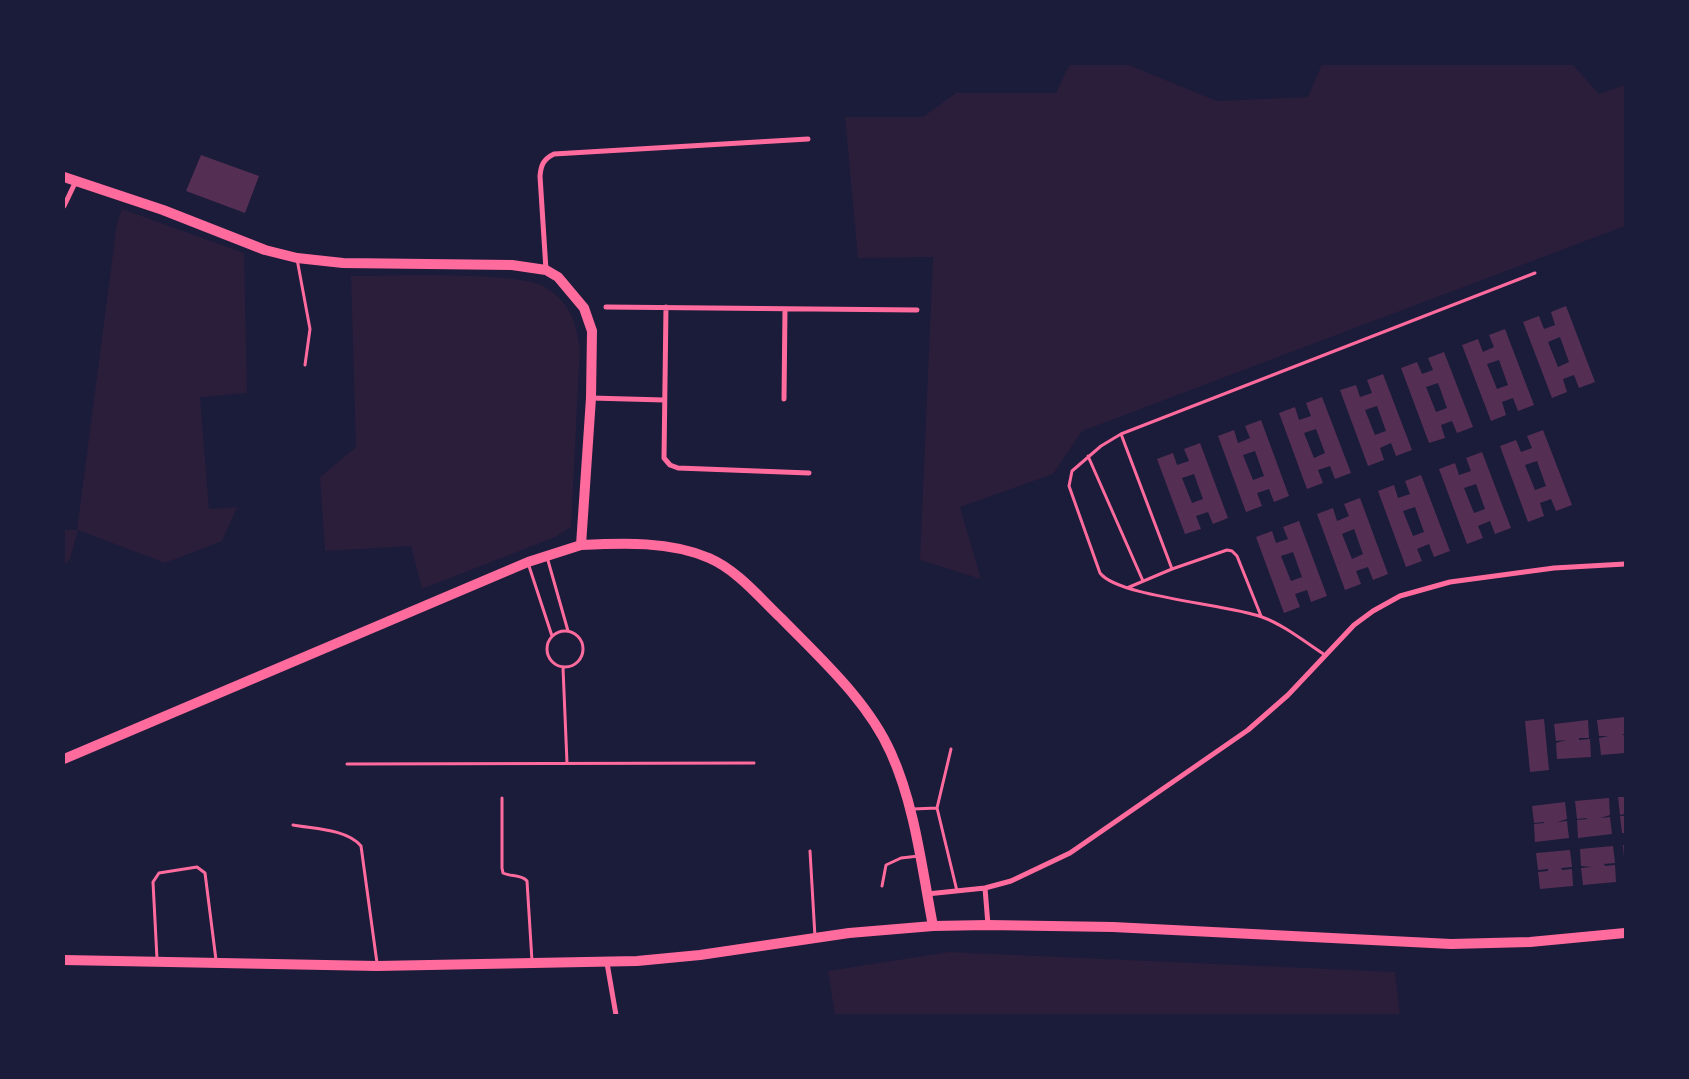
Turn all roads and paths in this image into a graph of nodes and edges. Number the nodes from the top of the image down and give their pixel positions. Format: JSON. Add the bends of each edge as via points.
{"nodes":[{"id":1,"x":808,"y":139,"type":"dead end"},
{"id":2,"x":64,"y":177,"type":"edge"},
{"id":3,"x":76,"y":180,"type":"junction"},
{"id":4,"x":64,"y":206,"type":"edge"},
{"id":5,"x":297,"y":258,"type":"junction"},
{"id":6,"x":546,"y":270,"type":"junction"},
{"id":7,"x":1535,"y":273,"type":"dead end"},
{"id":8,"x":606,"y":307,"type":"dead end"},
{"id":9,"x":666,"y":307,"type":"junction"},
{"id":10,"x":785,"y":309,"type":"junction"},
{"id":11,"x":917,"y":310,"type":"dead end"},
{"id":12,"x":305,"y":365,"type":"dead end"},
{"id":13,"x":590,"y":398,"type":"junction"},
{"id":14,"x":784,"y":399,"type":"dead end"},
{"id":15,"x":664,"y":400,"type":"junction"},
{"id":16,"x":1121,"y":434,"type":"junction"},
{"id":17,"x":1088,"y":456,"type":"junction"},
{"id":18,"x":809,"y":473,"type":"dead end"},
{"id":19,"x":581,"y":544,"type":"junction"},
{"id":20,"x":546,"y":555,"type":"junction"},
{"id":21,"x":528,"y":562,"type":"junction"},
{"id":22,"x":1625,"y":564,"type":"edge"},
{"id":23,"x":1172,"y":569,"type":"junction"},
{"id":24,"x":1143,"y":581,"type":"junction"},
{"id":25,"x":1126,"y":588,"type":"junction"},
{"id":26,"x":1261,"y":616,"type":"junction"},
{"id":27,"x":568,"y":631,"type":"junction"},
{"id":28,"x":552,"y":636,"type":"junction"},
{"id":29,"x":1325,"y":655,"type":"junction"},
{"id":30,"x":563,"y":668,"type":"junction"},
{"id":31,"x":951,"y":749,"type":"dead end"},
{"id":32,"x":64,"y":759,"type":"edge"},
{"id":33,"x":567,"y":763,"type":"junction"},
{"id":34,"x":754,"y":763,"type":"dead end"},
{"id":35,"x":347,"y":764,"type":"dead end"},
{"id":36,"x":502,"y":798,"type":"dead end"},
{"id":37,"x":937,"y":808,"type":"junction"},
{"id":38,"x":909,"y":810,"type":"junction"},
{"id":39,"x":293,"y":825,"type":"dead end"},
{"id":40,"x":810,"y":851,"type":"dead end"},
{"id":41,"x":920,"y":856,"type":"junction"},
{"id":42,"x":882,"y":886,"type":"dead end"},
{"id":43,"x":985,"y":888,"type":"junction"},
{"id":44,"x":958,"y":892,"type":"junction"},
{"id":45,"x":927,"y":894,"type":"junction"},
{"id":46,"x":988,"y":925,"type":"junction"},
{"id":47,"x":933,"y":926,"type":"junction"},
{"id":48,"x":1625,"y":933,"type":"edge"},
{"id":49,"x":815,"y":938,"type":"junction"},
{"id":50,"x":64,"y":960,"type":"edge"},
{"id":51,"x":157,"y":962,"type":"junction"},
{"id":52,"x":607,"y":962,"type":"junction"},
{"id":53,"x":216,"y":964,"type":"junction"},
{"id":54,"x":532,"y":964,"type":"junction"},
{"id":55,"x":377,"y":966,"type":"junction"},
{"id":56,"x":616,"y":1015,"type":"edge"}],
"edges":[{"from":1,"to":6,"type":"street","via":[[554,154],[545,158],[540,176]]},
{"from":2,"to":3,"type":"main road"},
{"from":3,"to":4,"type":"street"},
{"from":3,"to":5,"type":"main road","via":[[265,250]]},
{"from":5,"to":6,"type":"main road","via":[[343,263],[512,265]]},
{"from":5,"to":12,"type":"lane","via":[[310,329]]},
{"from":6,"to":13,"type":"main road","via":[[572,292],[589,319],[593,344]]},
{"from":7,"to":16,"type":"lane"},
{"from":8,"to":9,"type":"street"},
{"from":9,"to":10,"type":"street"},
{"from":9,"to":15,"type":"street"},
{"from":10,"to":11,"type":"street"},
{"from":10,"to":14,"type":"street"},
{"from":13,"to":15,"type":"street"},
{"from":13,"to":19,"type":"main road"},
{"from":15,"to":18,"type":"street","via":[[663,451],[670,465],[678,468]]},
{"from":16,"to":17,"type":"lane"},
{"from":16,"to":23,"type":"lane"},
{"from":17,"to":24,"type":"lane"},
{"from":17,"to":25,"type":"lane","via":[[1072,471],[1069,486],[1100,573],[1112,583]]},
{"from":19,"to":20,"type":"main road"},
{"from":19,"to":38,"type":"main road","via":[[667,546],[709,558],[741,579],[830,669],[877,727],[896,768]]},
{"from":20,"to":21,"type":"main road"},
{"from":20,"to":27,"type":"lane"},
{"from":21,"to":28,"type":"lane"},
{"from":21,"to":32,"type":"main road"},
{"from":22,"to":29,"type":"street","via":[[1554,568],[1427,587],[1373,610]]},
{"from":23,"to":24,"type":"lane"},
{"from":23,"to":26,"type":"lane","via":[[1232,551],[1237,556]]},
{"from":24,"to":25,"type":"lane"},
{"from":25,"to":26,"type":"lane"},
{"from":26,"to":29,"type":"lane"},
{"from":27,"to":28,"type":"lane"},
{"from":27,"to":30,"type":"lane","via":[[580,638],[583,652],[576,664]]},
{"from":28,"to":30,"type":"lane","via":[[547,642],[547,656],[556,666]]},
{"from":29,"to":43,"type":"street","via":[[1288,695],[1248,730],[1093,838],[1041,868]]},
{"from":30,"to":33,"type":"lane"},
{"from":31,"to":37,"type":"lane"},
{"from":33,"to":34,"type":"lane"},
{"from":33,"to":35,"type":"lane"},
{"from":36,"to":54,"type":"lane","via":[[502,868],[509,876],[527,881]]},
{"from":37,"to":38,"type":"lane"},
{"from":37,"to":44,"type":"lane"},
{"from":38,"to":41,"type":"main road"},
{"from":39,"to":55,"type":"lane","via":[[344,835],[361,846]]},
{"from":40,"to":49,"type":"lane"},
{"from":41,"to":42,"type":"lane","via":[[901,858],[886,865]]},
{"from":41,"to":45,"type":"main road"},
{"from":43,"to":44,"type":"street"},
{"from":43,"to":46,"type":"street"},
{"from":44,"to":45,"type":"street"},
{"from":45,"to":47,"type":"main road"},
{"from":46,"to":47,"type":"main road"},
{"from":46,"to":48,"type":"main road","via":[[1451,944]]},
{"from":47,"to":49,"type":"main road"},
{"from":49,"to":52,"type":"main road","via":[[700,955]]},
{"from":50,"to":51,"type":"main road"},
{"from":51,"to":53,"type":"main road"},
{"from":51,"to":53,"type":"lane","via":[[155,876],[198,867],[205,873]]},
{"from":52,"to":54,"type":"main road"},
{"from":52,"to":56,"type":"street"},
{"from":53,"to":55,"type":"main road"},
{"from":54,"to":55,"type":"main road"}]}
